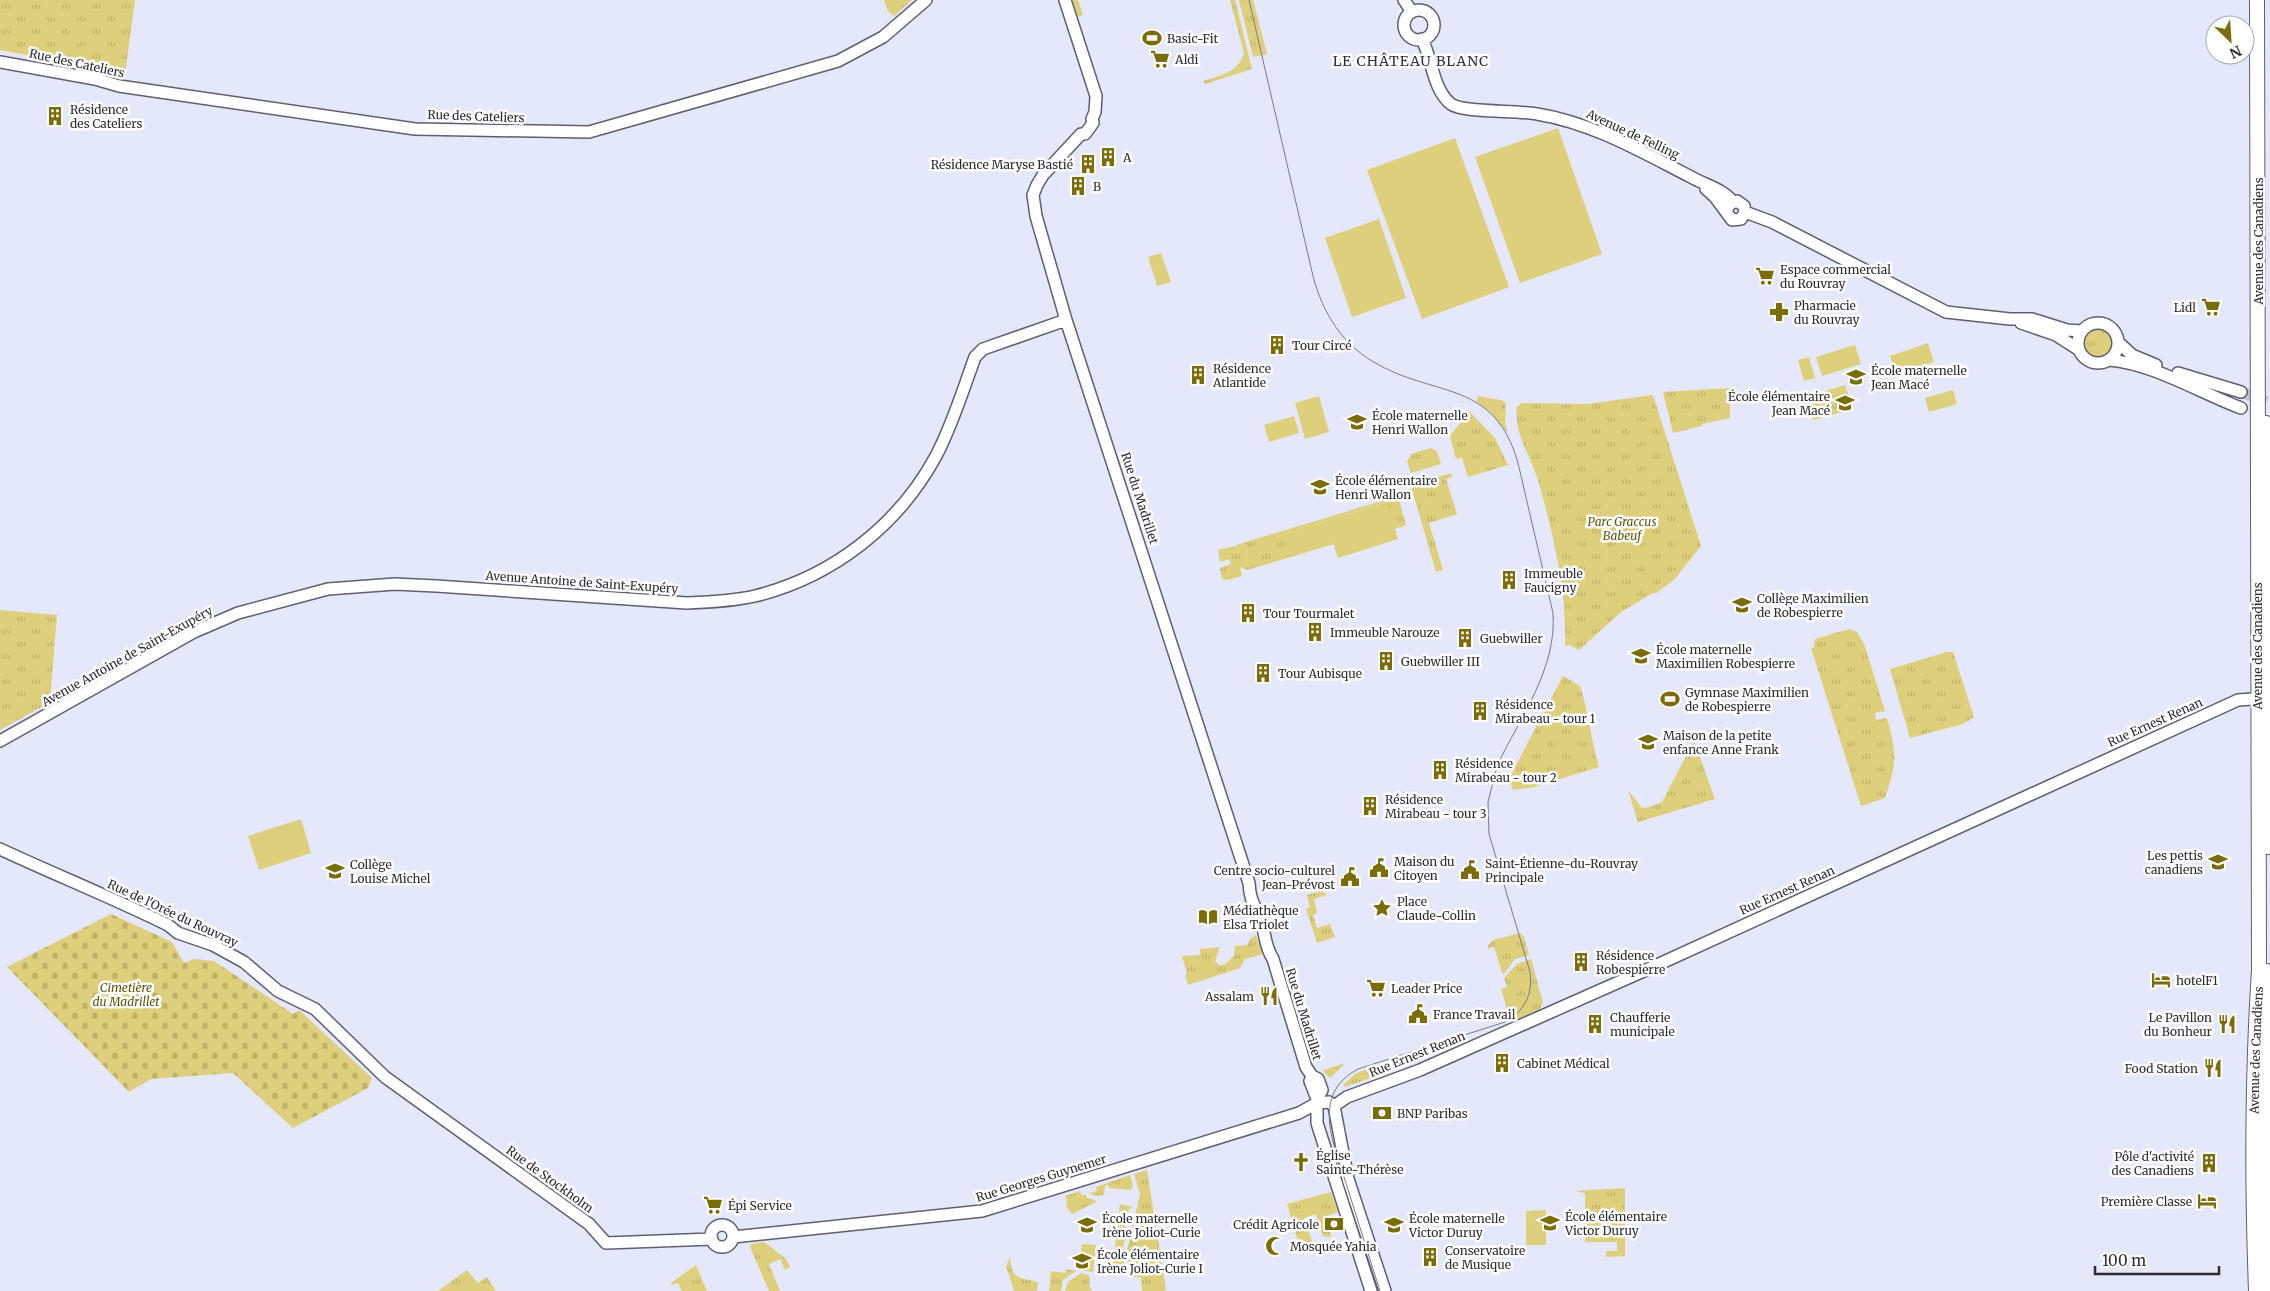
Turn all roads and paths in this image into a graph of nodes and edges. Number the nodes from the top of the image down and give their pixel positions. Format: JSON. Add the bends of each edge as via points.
{"nodes":[{"id":1,"x":926,"y":0,"type":"edge"},
{"id":2,"x":1065,"y":0,"type":"edge"},
{"id":3,"x":1404,"y":0,"type":"edge"},
{"id":4,"x":2257,"y":0,"type":"edge"},
{"id":5,"x":2266,"y":0,"type":"edge"},
{"id":6,"x":1412,"y":12,"type":"junction"},
{"id":7,"x":1422,"y":39,"type":"junction"},
{"id":8,"x":0,"y":62,"type":"edge"},
{"id":9,"x":1730,"y":207,"type":"junction"},
{"id":10,"x":1746,"y":212,"type":"junction"},
{"id":11,"x":2010,"y":319,"type":"junction"},
{"id":12,"x":1066,"y":320,"type":"junction"},
{"id":13,"x":2082,"y":331,"type":"junction"},
{"id":14,"x":2118,"y":342,"type":"junction"},
{"id":15,"x":2078,"y":349,"type":"junction"},
{"id":16,"x":2109,"y":360,"type":"junction"},
{"id":17,"x":2241,"y":392,"type":"tunnel mouth"},
{"id":18,"x":2241,"y":408,"type":"dead end"},
{"id":19,"x":2263,"y":698,"type":"edge"},
{"id":20,"x":0,"y":741,"type":"edge"},
{"id":21,"x":0,"y":849,"type":"edge"},
{"id":22,"x":388,"y":1080,"type":"joint"},
{"id":23,"x":1317,"y":1101,"type":"junction"},
{"id":24,"x":1334,"y":1106,"type":"junction"},
{"id":25,"x":733,"y":1237,"type":"junction"},
{"id":26,"x":712,"y":1239,"type":"junction"},
{"id":27,"x":1371,"y":1291,"type":"edge"},
{"id":28,"x":1384,"y":1291,"type":"edge"},
{"id":29,"x":2256,"y":1291,"type":"edge"},
{"id":30,"x":2266,"y":1291,"type":"edge"}],
"edges":[{"from":1,"to":8,"type":"street","name":"Rue des Cateliers","via":[[880,39],[838,61],[589,132],[489,132],[393,126],[119,86]]},
{"from":2,"to":12,"type":"street","name":"Rue du Madrillet","via":[[1096,96],[1095,112],[1091,128],[1080,134],[1043,175],[1034,195],[1041,234]]},
{"from":3,"to":6,"type":"street"},
{"from":4,"to":19,"type":"main road","name":"Avenue des Canadiens"},
{"from":5,"to":19,"type":"main road","name":"Avenue des Canadiens"},
{"from":6,"to":7,"type":"street","via":[[1406,18],[1405,31],[1411,37]]},
{"from":6,"to":7,"type":"street","via":[[1425,12],[1433,21],[1430,34]]},
{"from":7,"to":9,"type":"street","name":"Avenue de Felling","via":[[1440,90],[1452,106],[1538,114],[1589,127],[1696,180]]},
{"from":9,"to":10,"type":"street","via":[[1742,204]]},
{"from":9,"to":10,"type":"street","via":[[1728,217],[1734,221],[1741,219]]},
{"from":10,"to":11,"type":"street","via":[[1772,222],[1946,312]]},
{"from":11,"to":13,"type":"street","via":[[2032,318],[2067,330]]},
{"from":11,"to":15,"type":"street","via":[[2056,335]]},
{"from":12,"to":20,"type":"street","name":"Avenue Antoine de Saint-Exupéry","via":[[982,349],[975,358],[937,455],[916,489],[866,542],[805,579],[754,596],[687,603],[395,584],[328,589],[268,603],[209,625]]},
{"from":12,"to":23,"type":"street","name":"Rue du Madrillet","via":[[1250,883],[1256,891],[1261,922],[1268,934]]},
{"from":13,"to":14,"type":"street","via":[[2091,324],[2104,324],[2112,329]]},
{"from":13,"to":15,"type":"street"},
{"from":14,"to":16,"type":"street","via":[[2116,352]]},
{"from":14,"to":17,"type":"street","via":[[2144,360]]},
{"from":15,"to":16,"type":"street","via":[[2090,362],[2098,364]]},
{"from":16,"to":18,"type":"street","via":[[2159,374]]},
{"from":19,"to":24,"type":"street","name":"Rue Ernest Renan","via":[[2238,700],[1664,962],[1420,1070],[1347,1096]]},
{"from":19,"to":29,"type":"main road","name":"Avenue des Canadiens","via":[[2258,970],[2254,1022]]},
{"from":19,"to":30,"type":"main road","name":"Avenue des Canadiens"},
{"from":21,"to":22,"type":"street","name":"Rue de l'Orée du Rouvray","via":[[244,962],[278,991],[315,1009]]},
{"from":22,"to":26,"type":"street","name":"Rue de Stockholm","via":[[589,1224],[606,1242]]},
{"from":23,"to":24,"type":"street"},
{"from":23,"to":25,"type":"street","name":"Rue Georges Guynemer","via":[[1299,1113],[982,1211]]},
{"from":23,"to":27,"type":"street","name":"Rue du Madrillet","via":[[1317,1123]]},
{"from":24,"to":28,"type":"street","via":[[1348,1179]]},
{"from":25,"to":26,"type":"street","via":[[724,1246],[717,1245]]},
{"from":25,"to":26,"type":"street","via":[[729,1227],[721,1224],[712,1230]]}]}
